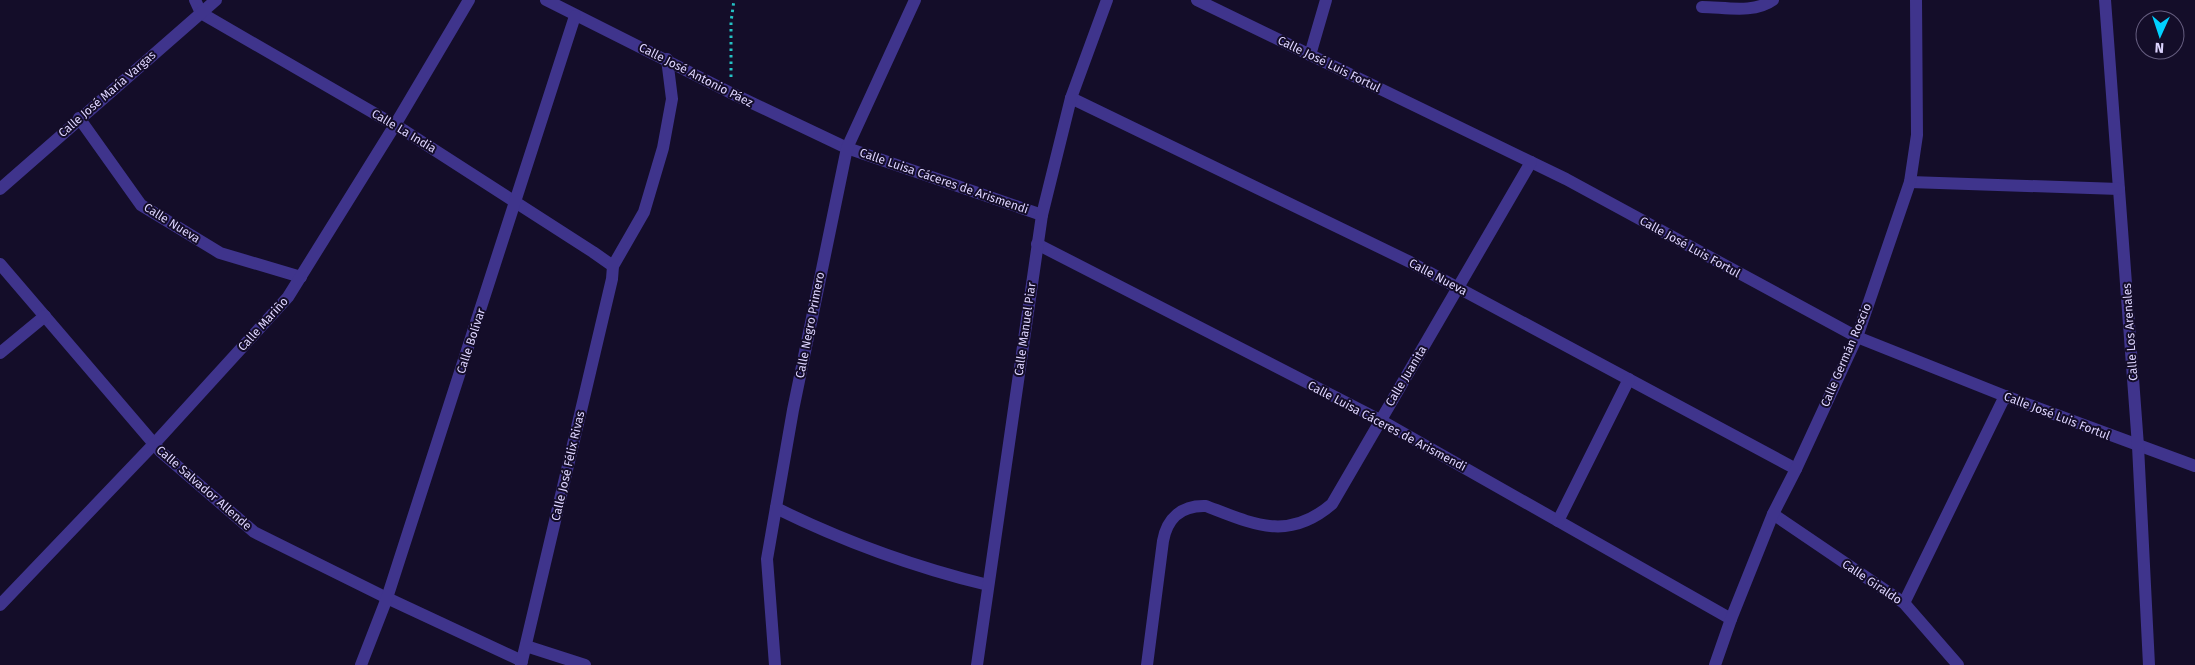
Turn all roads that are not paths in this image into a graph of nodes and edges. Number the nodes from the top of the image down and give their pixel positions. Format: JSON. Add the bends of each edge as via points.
{"nodes":[{"id":1,"x":195,"y":0,"type":"edge"},
{"id":2,"x":216,"y":0,"type":"edge"},
{"id":3,"x":469,"y":0,"type":"edge"},
{"id":4,"x":546,"y":0,"type":"edge"},
{"id":5,"x":914,"y":0,"type":"edge"},
{"id":6,"x":1107,"y":0,"type":"edge"},
{"id":7,"x":1197,"y":0,"type":"edge"},
{"id":8,"x":1326,"y":0,"type":"edge"},
{"id":9,"x":1773,"y":0,"type":"edge"},
{"id":10,"x":1916,"y":0,"type":"edge"},
{"id":11,"x":2105,"y":0,"type":"edge"},
{"id":12,"x":1702,"y":7,"type":"dead end"},
{"id":13,"x":200,"y":13,"type":"junction"},
{"id":14,"x":576,"y":16,"type":"junction"},
{"id":15,"x":1310,"y":54,"type":"junction"},
{"id":16,"x":667,"y":59,"type":"junction"},
{"id":17,"x":1071,"y":98,"type":"junction"},
{"id":18,"x":80,"y":118,"type":"junction"},
{"id":19,"x":395,"y":125,"type":"junction"},
{"id":20,"x":846,"y":148,"type":"junction"},
{"id":21,"x":1531,"y":162,"type":"junction"},
{"id":22,"x":1910,"y":182,"type":"junction"},
{"id":23,"x":0,"y":189,"type":"edge"},
{"id":24,"x":2119,"y":189,"type":"junction"},
{"id":25,"x":516,"y":202,"type":"junction"},
{"id":26,"x":1042,"y":215,"type":"junction"},
{"id":27,"x":1037,"y":244,"type":"junction"},
{"id":28,"x":0,"y":264,"type":"edge"},
{"id":29,"x":613,"y":266,"type":"junction"},
{"id":30,"x":301,"y":277,"type":"junction"},
{"id":31,"x":1458,"y":288,"type":"junction"},
{"id":32,"x":44,"y":316,"type":"junction"},
{"id":33,"x":1857,"y":337,"type":"junction"},
{"id":34,"x":0,"y":353,"type":"edge"},
{"id":35,"x":1629,"y":379,"type":"junction"},
{"id":36,"x":2005,"y":396,"type":"junction"},
{"id":37,"x":1380,"y":420,"type":"junction"},
{"id":38,"x":154,"y":444,"type":"junction"},
{"id":39,"x":2138,"y":446,"type":"junction"},
{"id":40,"x":2195,"y":466,"type":"edge"},
{"id":41,"x":1796,"y":469,"type":"junction"},
{"id":42,"x":776,"y":508,"type":"junction"},
{"id":43,"x":1773,"y":514,"type":"junction"},
{"id":44,"x":1558,"y":521,"type":"junction"},
{"id":45,"x":988,"y":585,"type":"junction"},
{"id":46,"x":387,"y":598,"type":"junction"},
{"id":47,"x":1904,"y":603,"type":"junction"},
{"id":48,"x":0,"y":605,"type":"edge"},
{"id":49,"x":1731,"y":619,"type":"junction"},
{"id":50,"x":526,"y":646,"type":"junction"},
{"id":51,"x":522,"y":663,"type":"edge"},
{"id":52,"x":361,"y":665,"type":"edge"},
{"id":53,"x":585,"y":665,"type":"edge"},
{"id":54,"x":775,"y":665,"type":"edge"},
{"id":55,"x":977,"y":665,"type":"edge"},
{"id":56,"x":1147,"y":665,"type":"edge"},
{"id":57,"x":1715,"y":665,"type":"edge"},
{"id":58,"x":1958,"y":665,"type":"edge"},
{"id":59,"x":2149,"y":665,"type":"edge"}],
"edges":[{"from":1,"to":13,"type":"street"},
{"from":2,"to":13,"type":"street","name":"Calle José María Vargas"},
{"from":3,"to":19,"type":"street","name":"Calle Mariño"},
{"from":4,"to":14,"type":"street","name":"Calle José Antonio Páez"},
{"from":5,"to":20,"type":"street","name":"Calle Negro Primero"},
{"from":6,"to":17,"type":"street","name":"Calle Manuel Piar"},
{"from":7,"to":15,"type":"street","name":"Calle José Luis Fortul"},
{"from":8,"to":15,"type":"street"},
{"from":9,"to":12,"type":"street","via":[[1755,8]]},
{"from":10,"to":22,"type":"street","name":"Calle Germán Roscio","via":[[1917,134]]},
{"from":11,"to":24,"type":"street","name":"Calle Los Arenales"},
{"from":13,"to":18,"type":"street","name":"Calle José María Vargas"},
{"from":13,"to":19,"type":"street","name":"Calle La India"},
{"from":14,"to":16,"type":"street","name":"Calle José Antonio Páez"},
{"from":14,"to":25,"type":"street","name":"Calle Bolívar"},
{"from":15,"to":21,"type":"street","name":"Calle José Luis Fortul"},
{"from":16,"to":20,"type":"street","name":"Calle José Antonio Páez"},
{"from":16,"to":29,"type":"street","via":[[672,99],[663,148],[644,212]]},
{"from":17,"to":26,"type":"street","name":"Calle Manuel Piar"},
{"from":17,"to":31,"type":"street","name":"Calle Nueva","via":[[1401,257]]},
{"from":18,"to":23,"type":"street","name":"Calle José María Vargas"},
{"from":18,"to":30,"type":"street","name":"Calle Nueva","via":[[141,205],[220,253]]},
{"from":19,"to":25,"type":"street","name":"Calle La India"},
{"from":19,"to":30,"type":"street","name":"Calle Mariño"},
{"from":20,"to":26,"type":"street","name":"Calle Luisa Cáceres de Arismendi"},
{"from":20,"to":42,"type":"street","name":"Calle Negro Primero"},
{"from":21,"to":31,"type":"street","name":"Calle Juanita"},
{"from":21,"to":33,"type":"street","name":"Calle José Luis Fortul"},
{"from":22,"to":24,"type":"street"},
{"from":22,"to":33,"type":"street","name":"Calle Germán Roscio"},
{"from":24,"to":39,"type":"street","name":"Calle Los Arenales"},
{"from":25,"to":29,"type":"street","name":"Calle La India"},
{"from":25,"to":46,"type":"street","name":"Calle Bolívar"},
{"from":26,"to":27,"type":"street","name":"Calle Manuel Piar"},
{"from":27,"to":37,"type":"street","name":"Calle Luisa Cáceres de Arismendi"},
{"from":27,"to":45,"type":"street","name":"Calle Manuel Piar"},
{"from":28,"to":32,"type":"street","name":"Calle Salvador Allende"},
{"from":29,"to":50,"type":"street","name":"Calle José Félix Rivas"},
{"from":30,"to":38,"type":"street","name":"Calle Mariño","via":[[288,296]]},
{"from":31,"to":35,"type":"street","name":"Calle Nueva"},
{"from":31,"to":37,"type":"street","name":"Calle Juanita"},
{"from":32,"to":34,"type":"street"},
{"from":32,"to":38,"type":"street","name":"Calle Salvador Allende"},
{"from":33,"to":36,"type":"street","name":"Calle José Luis Fortul"},
{"from":33,"to":41,"type":"street","name":"Calle Germán Roscio"},
{"from":35,"to":41,"type":"street","name":"Calle Nueva"},
{"from":35,"to":44,"type":"street"},
{"from":36,"to":39,"type":"street","name":"Calle José Luis Fortul"},
{"from":36,"to":47,"type":"street"},
{"from":37,"to":44,"type":"street","name":"Calle Luisa Cáceres de Arismendi"},
{"from":37,"to":56,"type":"street","name":"Calle Juanita","via":[[1332,504],[1312,519],[1277,528],[1198,506],[1182,510],[1168,523],[1164,532]]},
{"from":38,"to":46,"type":"street","name":"Calle Salvador Allende","via":[[254,532]]},
{"from":38,"to":48,"type":"street","name":"Calle Mariño"},
{"from":39,"to":40,"type":"street","name":"Calle José Luis Fortul"},
{"from":39,"to":59,"type":"street","name":"Calle Los Arenales"},
{"from":41,"to":43,"type":"street","name":"Calle Germán Roscio"},
{"from":42,"to":45,"type":"street","via":[[880,554]]},
{"from":42,"to":54,"type":"street","name":"Calle Negro Primero","via":[[767,559]]},
{"from":43,"to":47,"type":"street","name":"Calle Giraldo"},
{"from":43,"to":49,"type":"street","name":"Calle Germán Roscio"},
{"from":44,"to":49,"type":"street","name":"Calle Luisa Cáceres de Arismendi"},
{"from":45,"to":55,"type":"street","name":"Calle Manuel Piar"},
{"from":46,"to":51,"type":"street","name":"Calle Salvador Allende"},
{"from":46,"to":52,"type":"street","name":"Calle Bolívar"},
{"from":47,"to":58,"type":"street","name":"Calle Giraldo"},
{"from":49,"to":57,"type":"street","name":"Calle Germán Roscio"},
{"from":50,"to":51,"type":"street","name":"Calle José Félix Rivas"},
{"from":50,"to":53,"type":"street"}]}
